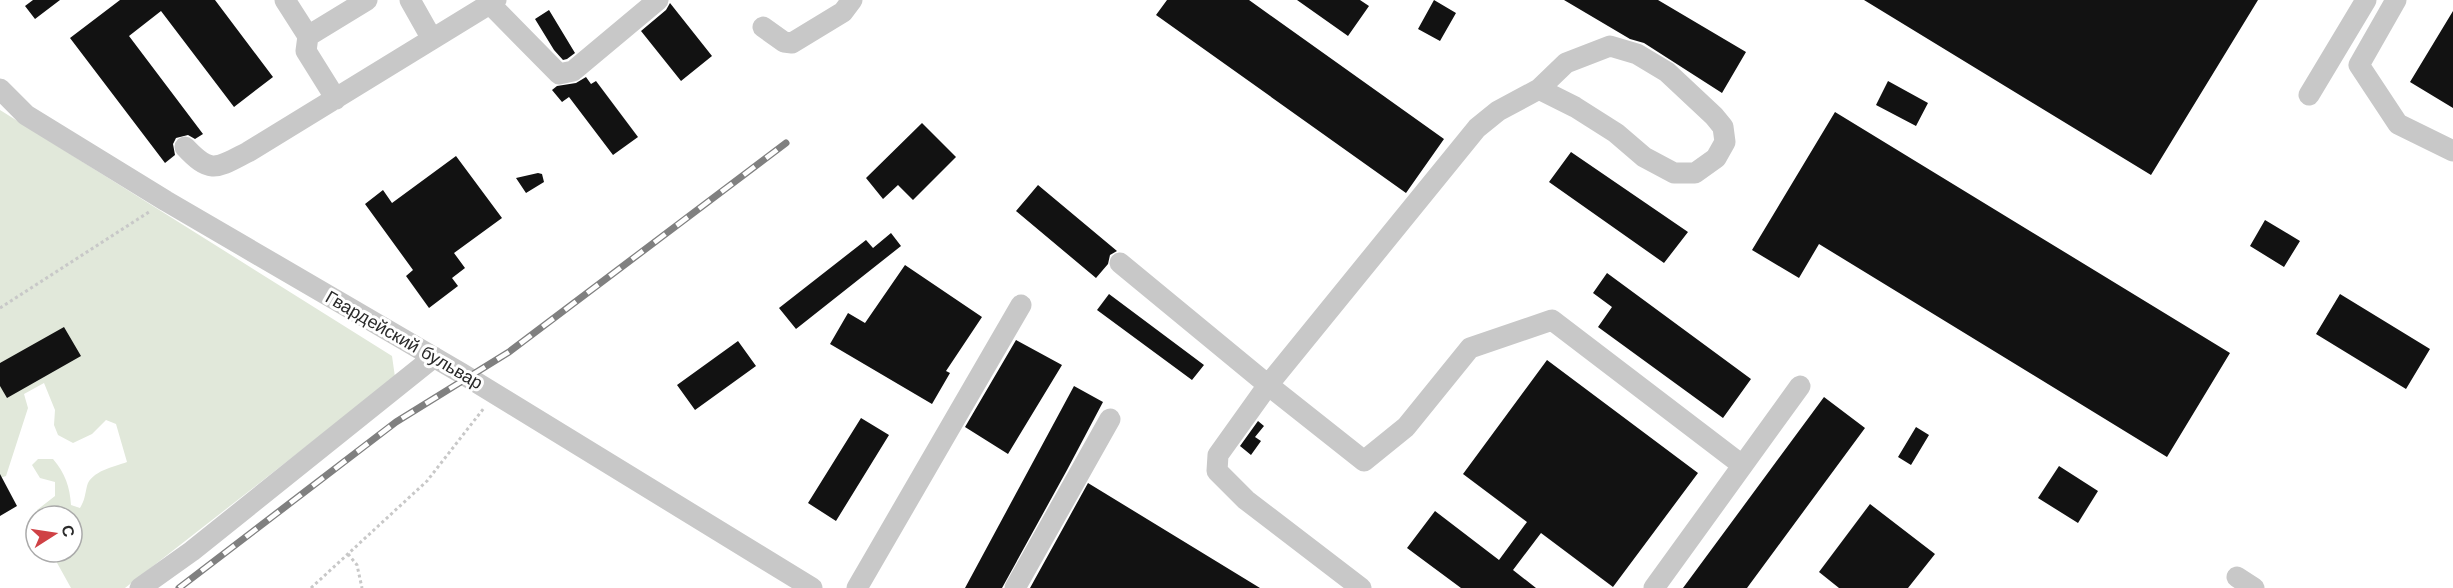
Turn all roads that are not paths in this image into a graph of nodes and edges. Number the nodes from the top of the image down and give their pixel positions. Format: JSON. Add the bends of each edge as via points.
{"nodes":[{"id":1,"x":285,"y":0,"type":"edge"},
{"id":2,"x":367,"y":0,"type":"edge"},
{"id":3,"x":410,"y":0,"type":"edge"},
{"id":4,"x":658,"y":0,"type":"edge"},
{"id":5,"x":852,"y":0,"type":"edge"},
{"id":6,"x":2366,"y":0,"type":"edge"},
{"id":7,"x":2396,"y":0,"type":"edge"},
{"id":8,"x":493,"y":2,"type":"edge"},
{"id":9,"x":763,"y":27,"type":"dead end"},
{"id":10,"x":308,"y":36,"type":"junction"},
{"id":11,"x":432,"y":39,"type":"junction"},
{"id":12,"x":0,"y":88,"type":"edge"},
{"id":13,"x":1539,"y":89,"type":"junction"},
{"id":14,"x":2309,"y":95,"type":"dead end"},
{"id":15,"x":336,"y":99,"type":"junction"},
{"id":16,"x":185,"y":147,"type":"dead end"},
{"id":17,"x":2453,"y":151,"type":"edge"},
{"id":18,"x":1120,"y":263,"type":"dead end"},
{"id":19,"x":1021,"y":305,"type":"dead end"},
{"id":20,"x":434,"y":357,"type":"junction"},
{"id":21,"x":1268,"y":385,"type":"junction"},
{"id":22,"x":1800,"y":386,"type":"dead end"},
{"id":23,"x":1110,"y":419,"type":"dead end"},
{"id":24,"x":1742,"y":465,"type":"junction"},
{"id":25,"x":140,"y":588,"type":"edge"},
{"id":26,"x":812,"y":588,"type":"edge"},
{"id":27,"x":857,"y":588,"type":"edge"},
{"id":28,"x":1015,"y":588,"type":"edge"},
{"id":29,"x":1361,"y":588,"type":"edge"},
{"id":30,"x":1654,"y":588,"type":"edge"}],
"edges":[{"from":1,"to":10,"type":"street"},
{"from":2,"to":10,"type":"street"},
{"from":3,"to":11,"type":"street"},
{"from":4,"to":8,"type":"street","via":[[573,71],[559,74]]},
{"from":5,"to":9,"type":"street","via":[[843,12],[792,43],[783,42]]},
{"from":6,"to":14,"type":"street"},
{"from":7,"to":17,"type":"street","via":[[2359,65],[2398,124]]},
{"from":8,"to":11,"type":"street"},
{"from":10,"to":15,"type":"street","via":[[306,51]]},
{"from":11,"to":15,"type":"street"},
{"from":12,"to":20,"type":"street","name":"Гвардейский бульвар","via":[[26,115]]},
{"from":13,"to":13,"type":"street","via":[[1566,63],[1610,46],[1637,54],[1667,72],[1714,116],[1723,127],[1725,142],[1716,158],[1695,173],[1674,173],[1644,157],[1616,133],[1575,107]]},
{"from":13,"to":21,"type":"street","via":[[1498,111],[1477,128]]},
{"from":15,"to":16,"type":"street","via":[[224,165],[210,167],[200,163]]},
{"from":18,"to":21,"type":"street"},
{"from":19,"to":27,"type":"street"},
{"from":20,"to":25,"type":"street","via":[[192,551]]},
{"from":20,"to":26,"type":"street","name":"Гвардейский бульвар"},
{"from":21,"to":24,"type":"street","via":[[1364,461],[1406,427],[1470,348],[1552,320]]},
{"from":21,"to":29,"type":"street","via":[[1218,455],[1217,471],[1246,500]]},
{"from":22,"to":24,"type":"street"},
{"from":23,"to":28,"type":"street"},
{"from":24,"to":30,"type":"street"}]}
